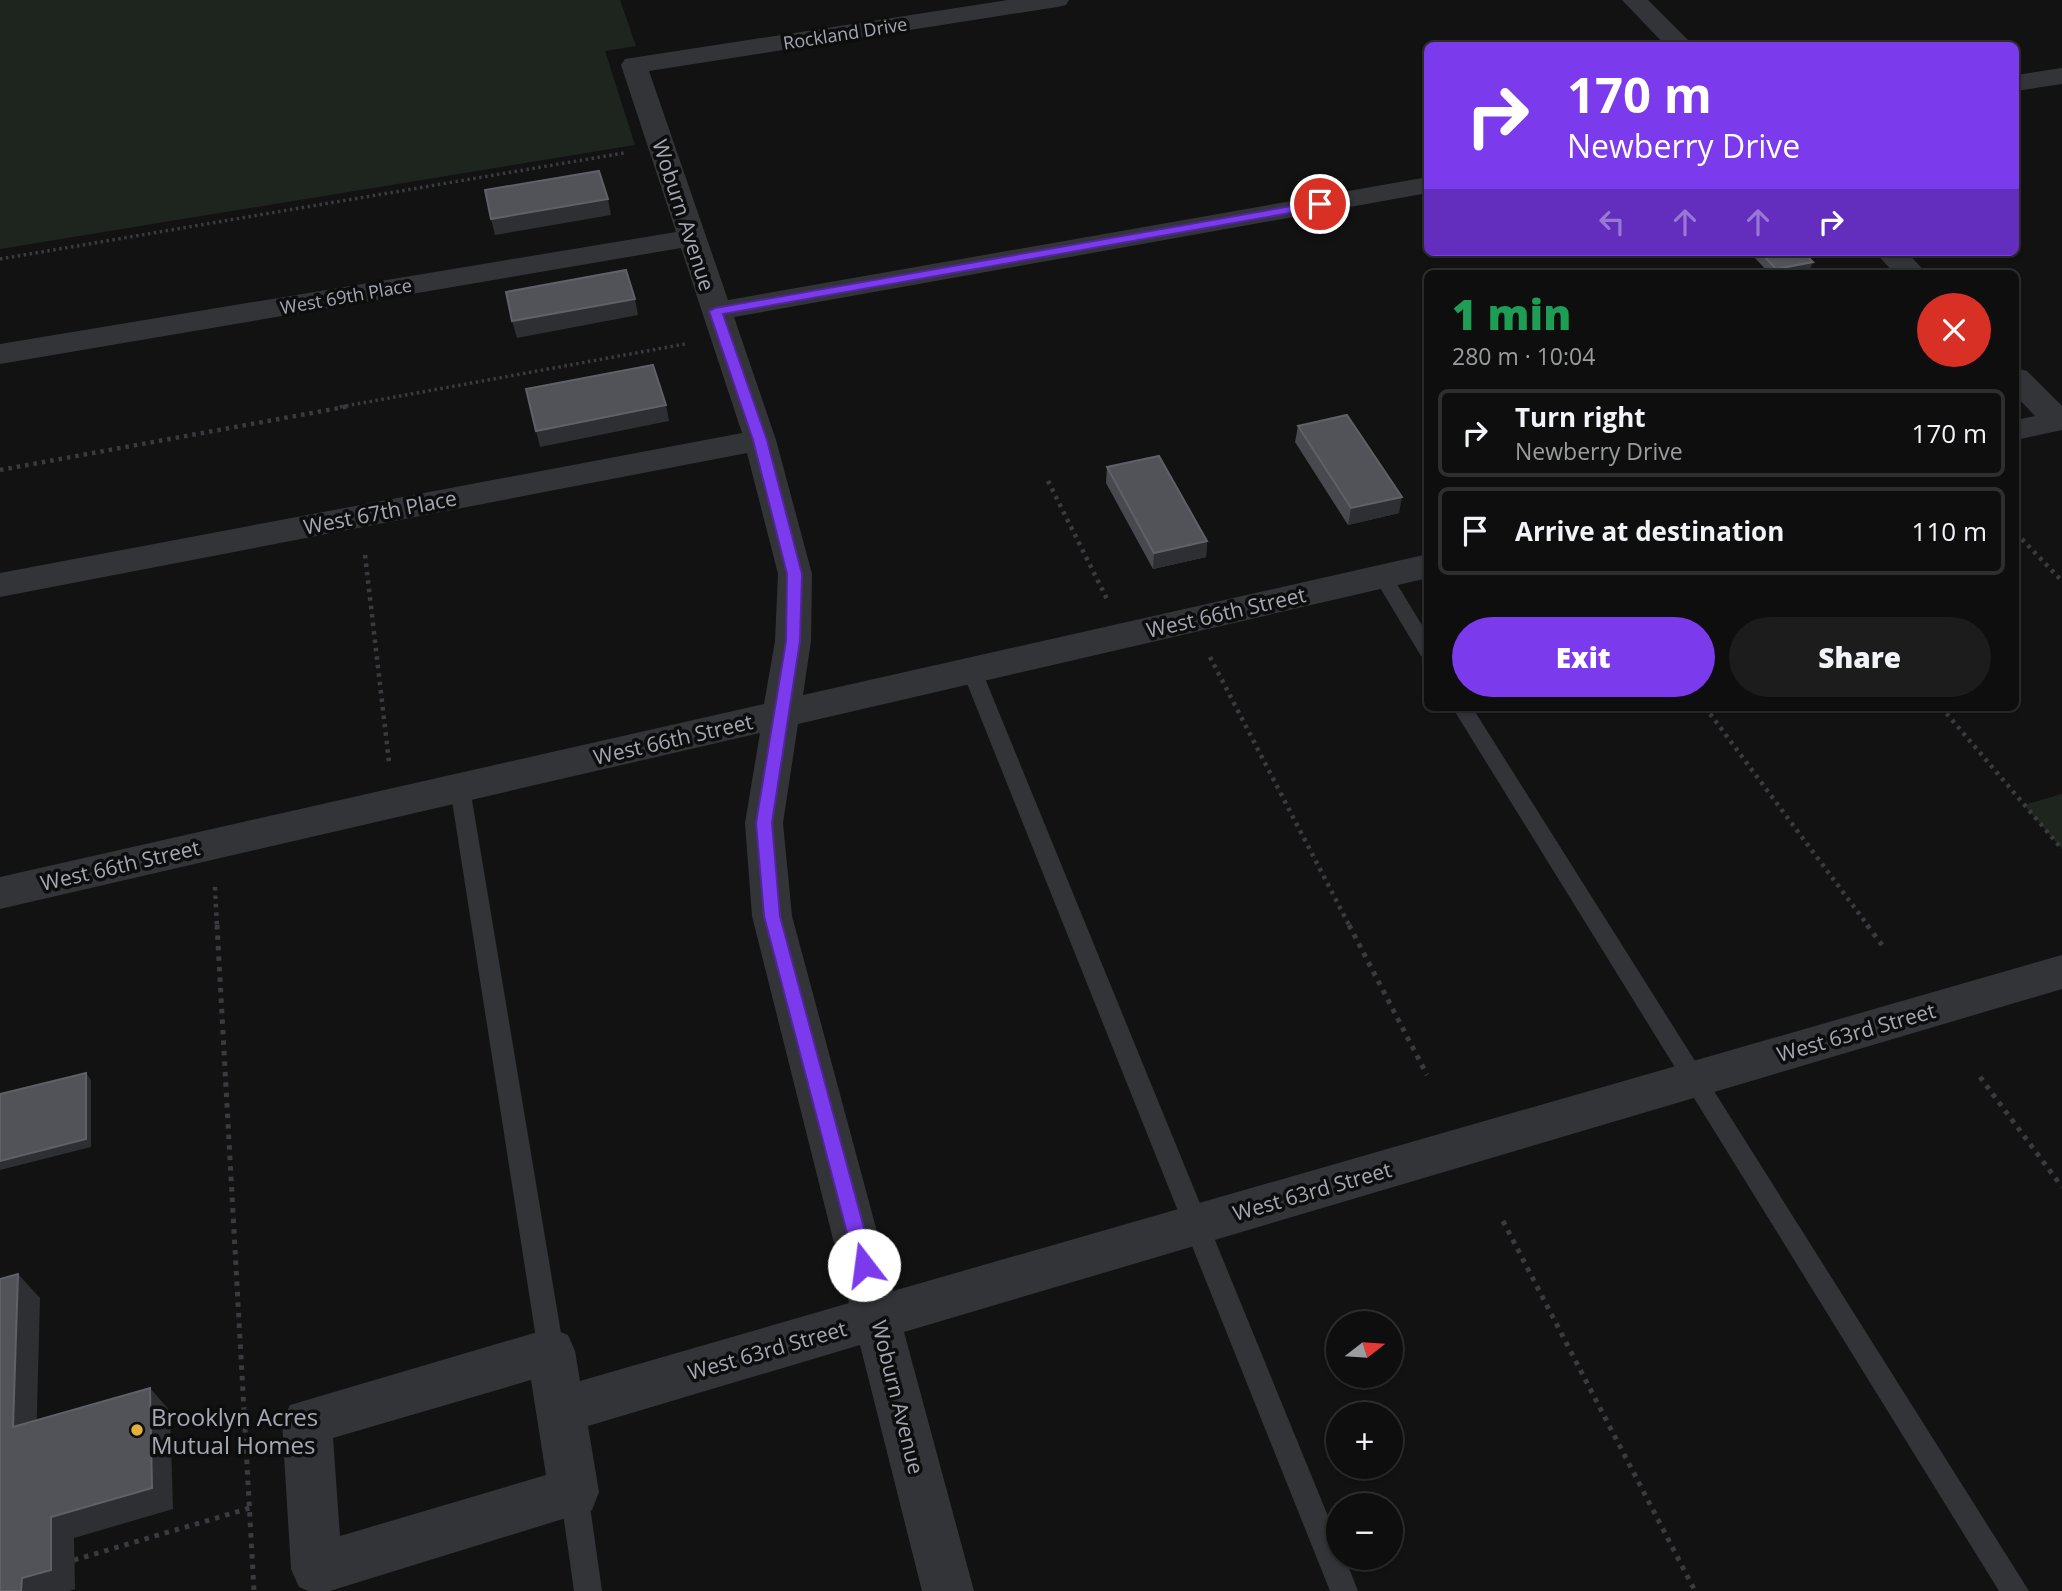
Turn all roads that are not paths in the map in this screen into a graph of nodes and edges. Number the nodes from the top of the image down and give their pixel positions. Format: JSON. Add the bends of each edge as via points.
{"nodes":[{"id":1,"x":1057,"y":0,"type":"edge"},
{"id":2,"x":1634,"y":0,"type":"edge"},
{"id":3,"x":1677,"y":42,"type":"edge"},
{"id":4,"x":634,"y":65,"type":"joint"},
{"id":5,"x":2062,"y":76,"type":"edge"},
{"id":6,"x":2019,"y":83,"type":"edge"},
{"id":7,"x":1424,"y":186,"type":"edge"},
{"id":8,"x":691,"y":237,"type":"junction"},
{"id":9,"x":1894,"y":256,"type":"edge"},
{"id":10,"x":1908,"y":270,"type":"edge"},
{"id":11,"x":715,"y":311,"type":"junction"},
{"id":12,"x":0,"y":354,"type":"edge"},
{"id":13,"x":2019,"y":382,"type":"edge"},
{"id":14,"x":2060,"y":420,"type":"edge"},
{"id":15,"x":2019,"y":429,"type":"edge"},
{"id":16,"x":760,"y":440,"type":"junction"},
{"id":17,"x":1424,"y":567,"type":"edge"},
{"id":18,"x":1382,"y":576,"type":"junction"},
{"id":19,"x":0,"y":585,"type":"edge"},
{"id":20,"x":1424,"y":644,"type":"edge"},
{"id":21,"x":972,"y":671,"type":"junction"},
{"id":22,"x":1464,"y":711,"type":"edge"},
{"id":23,"x":783,"y":714,"type":"junction"},
{"id":24,"x":460,"y":788,"type":"junction"},
{"id":25,"x":0,"y":893,"type":"edge"},
{"id":26,"x":2062,"y":972,"type":"edge"},
{"id":27,"x":1694,"y":1080,"type":"junction"},
{"id":28,"x":1196,"y":1224,"type":"junction"},
{"id":29,"x":878,"y":1317,"type":"junction"},
{"id":30,"x":551,"y":1351,"type":"junction"},
{"id":31,"x":561,"y":1410,"type":"junction"},
{"id":32,"x":573,"y":1492,"type":"junction"},
{"id":33,"x":588,"y":1591,"type":"edge"},
{"id":34,"x":948,"y":1591,"type":"edge"},
{"id":35,"x":1344,"y":1591,"type":"edge"},
{"id":36,"x":2015,"y":1591,"type":"edge"}],
"edges":[{"from":1,"to":4,"type":"street","name":"Rockland Drive"},
{"from":2,"to":3,"type":"street"},
{"from":4,"to":8,"type":"street","name":"Woburn Avenue"},
{"from":5,"to":6,"type":"street"},
{"from":7,"to":11,"type":"street"},
{"from":8,"to":11,"type":"street","name":"Woburn Avenue"},
{"from":8,"to":12,"type":"street","name":"West 69th Place"},
{"from":9,"to":10,"type":"street"},
{"from":11,"to":16,"type":"street","name":"Woburn Avenue"},
{"from":13,"to":14,"type":"street"},
{"from":14,"to":15,"type":"street"},
{"from":16,"to":19,"type":"street","name":"West 67th Place"},
{"from":16,"to":23,"type":"street","name":"Woburn Avenue","via":[[795,574],[793,641]]},
{"from":17,"to":18,"type":"street","name":"West 66th Street"},
{"from":18,"to":20,"type":"lane"},
{"from":18,"to":21,"type":"street","name":"West 66th Street"},
{"from":21,"to":23,"type":"street","name":"West 66th Street"},
{"from":21,"to":28,"type":"lane"},
{"from":22,"to":27,"type":"lane"},
{"from":23,"to":24,"type":"street","name":"West 66th Street"},
{"from":23,"to":29,"type":"street","name":"Woburn Avenue","via":[[764,823],[772,916]]},
{"from":24,"to":25,"type":"street","name":"West 66th Street"},
{"from":24,"to":30,"type":"lane"},
{"from":26,"to":27,"type":"street","name":"West 63rd Street"},
{"from":27,"to":28,"type":"street","name":"West 63rd Street"},
{"from":27,"to":36,"type":"lane"},
{"from":28,"to":29,"type":"street","name":"West 63rd Street"},
{"from":28,"to":35,"type":"lane"},
{"from":29,"to":31,"type":"street","name":"West 63rd Street"},
{"from":29,"to":34,"type":"street","name":"Woburn Avenue"},
{"from":30,"to":31,"type":"street"},
{"from":30,"to":32,"type":"street","via":[[307,1422],[317,1569]]},
{"from":31,"to":32,"type":"street"},
{"from":32,"to":33,"type":"lane"}]}
